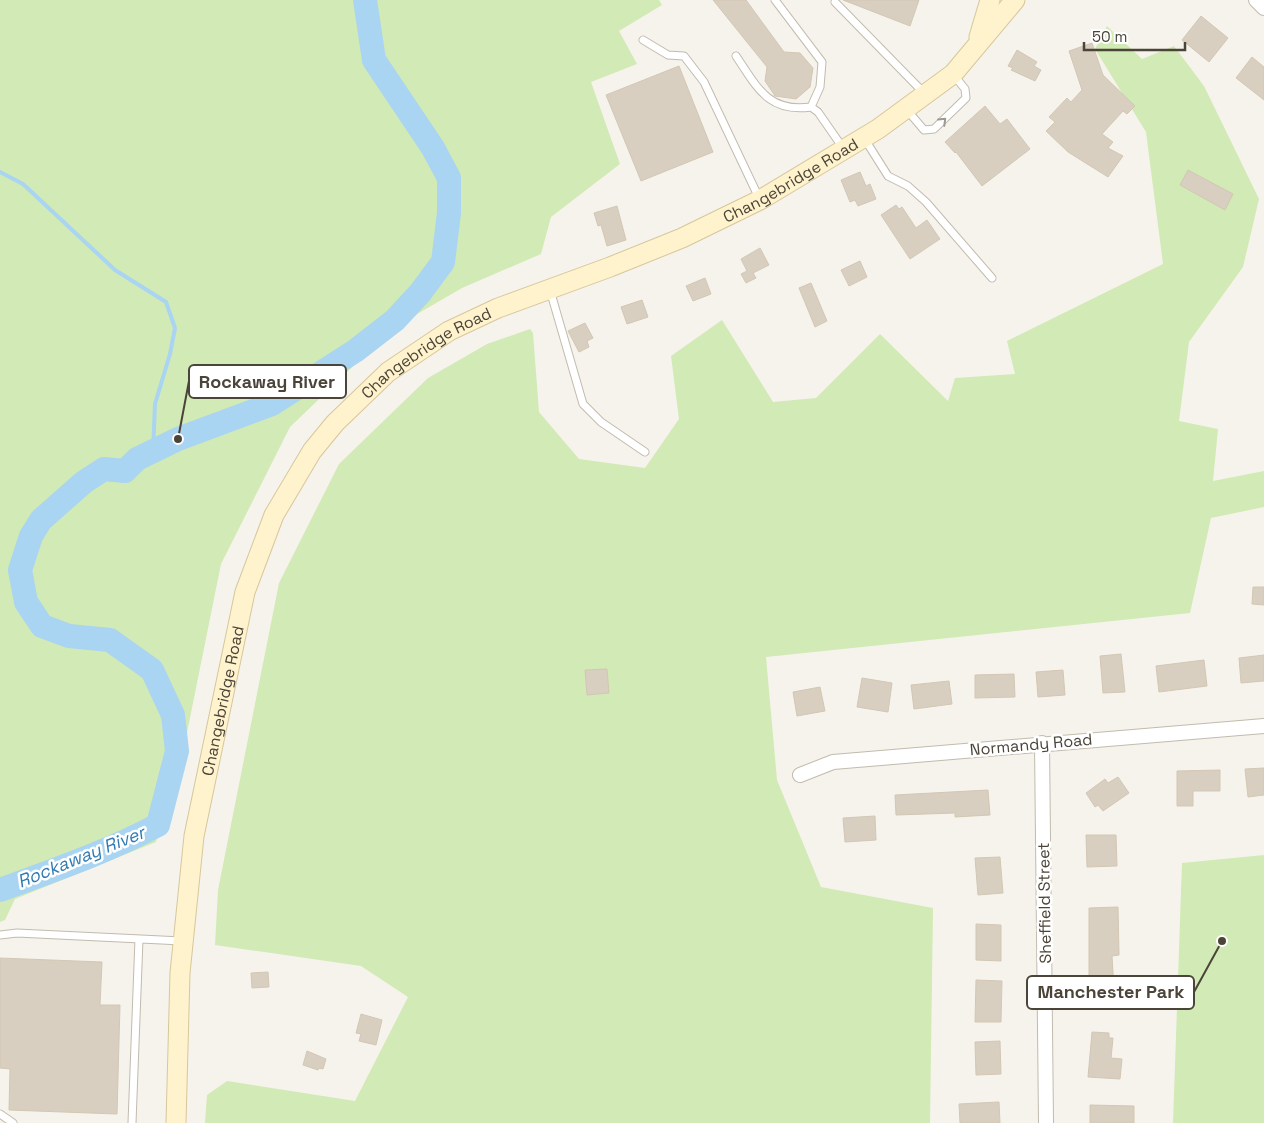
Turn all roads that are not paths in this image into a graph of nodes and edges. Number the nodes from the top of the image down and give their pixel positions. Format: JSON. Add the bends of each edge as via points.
{"nodes":[{"id":1,"x":775,"y":0,"type":"edge"},
{"id":2,"x":990,"y":0,"type":"edge"},
{"id":3,"x":1016,"y":0,"type":"edge"},
{"id":4,"x":1256,"y":0,"type":"edge"},
{"id":5,"x":835,"y":2,"type":"dead end"},
{"id":6,"x":1264,"y":8,"type":"edge"},
{"id":7,"x":643,"y":40,"type":"dead end"},
{"id":8,"x":977,"y":44,"type":"junction"},
{"id":9,"x":736,"y":56,"type":"dead end"},
{"id":10,"x":953,"y":74,"type":"junction"},
{"id":11,"x":926,"y":95,"type":"junction"},
{"id":12,"x":811,"y":107,"type":"junction"},
{"id":13,"x":906,"y":110,"type":"junction"},
{"id":14,"x":864,"y":138,"type":"junction"},
{"id":15,"x":845,"y":150,"type":"junction"},
{"id":16,"x":760,"y":200,"type":"junction"},
{"id":17,"x":992,"y":278,"type":"dead end"},
{"id":18,"x":550,"y":289,"type":"junction"},
{"id":19,"x":645,"y":452,"type":"dead end"},
{"id":20,"x":1264,"y":726,"type":"edge"},
{"id":21,"x":1042,"y":743,"type":"junction"},
{"id":22,"x":800,"y":775,"type":"dead end"},
{"id":23,"x":0,"y":935,"type":"edge"},
{"id":24,"x":139,"y":939,"type":"junction"},
{"id":25,"x":182,"y":941,"type":"junction"},
{"id":26,"x":0,"y":1114,"type":"edge"},
{"id":27,"x":13,"y":1123,"type":"edge"},
{"id":28,"x":132,"y":1123,"type":"edge"},
{"id":29,"x":176,"y":1123,"type":"edge"},
{"id":30,"x":1046,"y":1123,"type":"edge"}],
"edges":[{"from":1,"to":12,"type":"lane","via":[[822,62],[820,88]]},
{"from":2,"to":8,"type":"main road"},
{"from":3,"to":8,"type":"main road","name":"Changebridge Road"},
{"from":4,"to":6,"type":"street"},
{"from":5,"to":11,"type":"lane"},
{"from":7,"to":16,"type":"lane","via":[[668,55],[684,56],[704,82]]},
{"from":8,"to":10,"type":"main road","name":"Changebridge Road"},
{"from":9,"to":12,"type":"lane","via":[[772,102]]},
{"from":10,"to":11,"type":"main road","name":"Changebridge Road"},
{"from":13,"to":10,"type":"lane","one_way":true,"via":[[924,130],[934,129],[966,98],[965,89]]},
{"from":11,"to":13,"type":"main road","name":"Changebridge Road"},
{"from":12,"to":15,"type":"lane"},
{"from":13,"to":14,"type":"main road","name":"Changebridge Road"},
{"from":14,"to":15,"type":"main road","name":"Changebridge Road"},
{"from":14,"to":17,"type":"lane","via":[[888,176],[908,186],[926,202]]},
{"from":15,"to":16,"type":"main road","name":"Changebridge Road"},
{"from":16,"to":18,"type":"main road","name":"Changebridge Road","via":[[682,238]]},
{"from":18,"to":19,"type":"lane","via":[[584,404],[601,422]]},
{"from":18,"to":25,"type":"main road","name":"Changebridge Road","via":[[490,311],[449,331],[388,372],[335,423],[293,479],[260,549],[236,628],[194,836]]},
{"from":20,"to":21,"type":"street","name":"Normandy Road"},
{"from":21,"to":22,"type":"street","name":"Normandy Road","via":[[833,762]]},
{"from":21,"to":30,"type":"street","name":"Sheffield Street"},
{"from":23,"to":24,"type":"lane"},
{"from":24,"to":25,"type":"lane"},
{"from":24,"to":28,"type":"lane"},
{"from":25,"to":29,"type":"main road","name":"Changebridge Road"},
{"from":26,"to":27,"type":"lane"}]}
